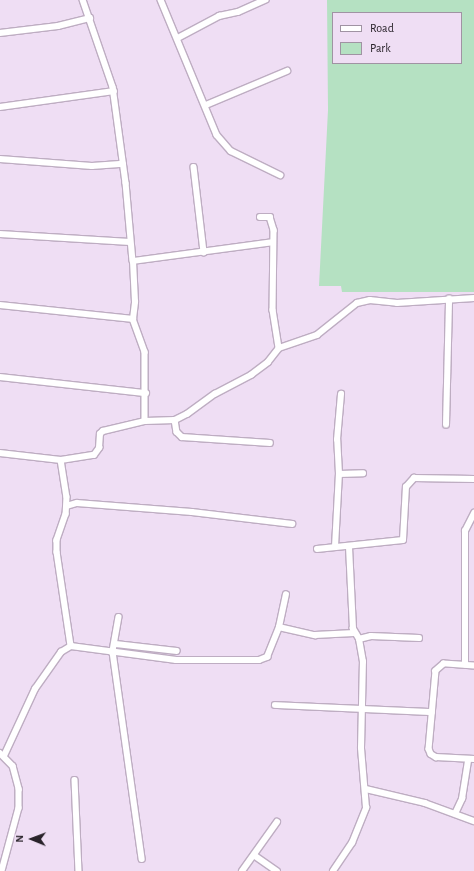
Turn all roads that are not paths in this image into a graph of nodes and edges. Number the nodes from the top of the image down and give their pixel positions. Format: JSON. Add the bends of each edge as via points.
{"nodes":[{"id":1,"x":84,"y":0,"type":"edge"},
{"id":2,"x":161,"y":0,"type":"edge"},
{"id":3,"x":264,"y":0,"type":"edge"},
{"id":4,"x":90,"y":18,"type":"junction"},
{"id":5,"x":0,"y":33,"type":"edge"},
{"id":6,"x":178,"y":38,"type":"junction"},
{"id":7,"x":287,"y":71,"type":"dead end"},
{"id":8,"x":114,"y":91,"type":"junction"},
{"id":9,"x":206,"y":105,"type":"junction"},
{"id":10,"x":0,"y":107,"type":"edge"},
{"id":11,"x":0,"y":159,"type":"edge"},
{"id":12,"x":123,"y":164,"type":"junction"},
{"id":13,"x":194,"y":167,"type":"dead end"},
{"id":14,"x":280,"y":175,"type":"dead end"},
{"id":15,"x":260,"y":217,"type":"dead end"},
{"id":16,"x":0,"y":234,"type":"edge"},
{"id":17,"x":130,"y":242,"type":"junction"},
{"id":18,"x":273,"y":242,"type":"junction"},
{"id":19,"x":204,"y":252,"type":"junction"},
{"id":20,"x":133,"y":261,"type":"junction"},
{"id":21,"x":474,"y":298,"type":"edge"},
{"id":22,"x":449,"y":299,"type":"junction"},
{"id":23,"x":0,"y":305,"type":"edge"},
{"id":24,"x":132,"y":319,"type":"junction"},
{"id":25,"x":279,"y":348,"type":"junction"},
{"id":26,"x":0,"y":377,"type":"edge"},
{"id":27,"x":146,"y":393,"type":"junction"},
{"id":28,"x":341,"y":394,"type":"dead end"},
{"id":29,"x":175,"y":420,"type":"junction"},
{"id":30,"x":145,"y":421,"type":"junction"},
{"id":31,"x":446,"y":425,"type":"dead end"},
{"id":32,"x":270,"y":443,"type":"dead end"},
{"id":33,"x":0,"y":453,"type":"edge"},
{"id":34,"x":61,"y":460,"type":"junction"},
{"id":35,"x":363,"y":473,"type":"dead end"},
{"id":36,"x":339,"y":474,"type":"junction"},
{"id":37,"x":474,"y":479,"type":"edge"},
{"id":38,"x":67,"y":506,"type":"junction"},
{"id":39,"x":474,"y":513,"type":"edge"},
{"id":40,"x":292,"y":524,"type":"dead end"},
{"id":41,"x":335,"y":547,"type":"junction"},
{"id":42,"x":349,"y":548,"type":"junction"},
{"id":43,"x":317,"y":549,"type":"dead end"},
{"id":44,"x":286,"y":595,"type":"dead end"},
{"id":45,"x":118,"y":617,"type":"dead end"},
{"id":46,"x":279,"y":627,"type":"junction"},
{"id":47,"x":354,"y":634,"type":"junction"},
{"id":48,"x":419,"y":638,"type":"dead end"},
{"id":49,"x":359,"y":639,"type":"junction"},
{"id":50,"x":116,"y":644,"type":"junction"},
{"id":51,"x":71,"y":646,"type":"junction"},
{"id":52,"x":177,"y":651,"type":"dead end"},
{"id":53,"x":113,"y":652,"type":"junction"},
{"id":54,"x":465,"y":665,"type":"junction"},
{"id":55,"x":474,"y":666,"type":"edge"},
{"id":56,"x":275,"y":706,"type":"dead end"},
{"id":57,"x":361,"y":708,"type":"junction"},
{"id":58,"x":432,"y":712,"type":"junction"},
{"id":59,"x":2,"y":754,"type":"edge"},
{"id":60,"x":471,"y":759,"type":"edge"},
{"id":61,"x":75,"y":780,"type":"dead end"},
{"id":62,"x":366,"y":789,"type":"junction"},
{"id":63,"x":455,"y":814,"type":"junction"},
{"id":64,"x":474,"y":821,"type":"edge"},
{"id":65,"x":278,"y":822,"type":"dead end"},
{"id":66,"x":254,"y":855,"type":"junction"},
{"id":67,"x":142,"y":859,"type":"dead end"},
{"id":68,"x":2,"y":871,"type":"edge"},
{"id":69,"x":79,"y":871,"type":"edge"},
{"id":70,"x":242,"y":871,"type":"edge"},
{"id":71,"x":277,"y":871,"type":"edge"},
{"id":72,"x":333,"y":871,"type":"edge"}],
"edges":[{"from":1,"to":4,"type":"street"},
{"from":2,"to":6,"type":"street"},
{"from":3,"to":6,"type":"street","via":[[238,12],[218,16]]},
{"from":4,"to":5,"type":"street","via":[[58,26]]},
{"from":4,"to":8,"type":"street"},
{"from":6,"to":9,"type":"street"},
{"from":7,"to":9,"type":"street"},
{"from":8,"to":10,"type":"street"},
{"from":8,"to":12,"type":"street"},
{"from":9,"to":14,"type":"street","via":[[217,135],[228,148]]},
{"from":11,"to":12,"type":"street","via":[[92,166]]},
{"from":12,"to":17,"type":"street"},
{"from":13,"to":19,"type":"street"},
{"from":15,"to":18,"type":"street","via":[[267,216],[271,219]]},
{"from":16,"to":17,"type":"street"},
{"from":17,"to":20,"type":"street"},
{"from":18,"to":19,"type":"street"},
{"from":18,"to":25,"type":"street","via":[[273,310]]},
{"from":19,"to":20,"type":"street"},
{"from":20,"to":24,"type":"street","via":[[136,302]]},
{"from":21,"to":22,"type":"street"},
{"from":22,"to":25,"type":"street","via":[[397,303],[380,300],[361,302],[317,335]]},
{"from":22,"to":31,"type":"street"},
{"from":23,"to":24,"type":"street"},
{"from":24,"to":27,"type":"street","via":[[145,352]]},
{"from":25,"to":29,"type":"street","via":[[268,362],[251,375]]},
{"from":26,"to":27,"type":"street"},
{"from":27,"to":30,"type":"street"},
{"from":28,"to":36,"type":"street","via":[[337,440]]},
{"from":29,"to":30,"type":"street"},
{"from":29,"to":32,"type":"street","via":[[177,432],[182,437]]},
{"from":30,"to":34,"type":"street","via":[[103,431],[100,434],[100,448],[94,455]]},
{"from":33,"to":34,"type":"street"},
{"from":34,"to":38,"type":"street"},
{"from":35,"to":36,"type":"street"},
{"from":36,"to":41,"type":"street"},
{"from":37,"to":42,"type":"street","via":[[414,478],[406,487],[403,540]]},
{"from":38,"to":40,"type":"street","via":[[77,503],[192,512]]},
{"from":38,"to":51,"type":"street","via":[[57,544]]},
{"from":39,"to":54,"type":"street","via":[[465,531]]},
{"from":41,"to":42,"type":"street"},
{"from":41,"to":43,"type":"street"},
{"from":42,"to":47,"type":"street"},
{"from":44,"to":46,"type":"street"},
{"from":45,"to":50,"type":"street"},
{"from":46,"to":47,"type":"street","via":[[315,635]]},
{"from":46,"to":53,"type":"street","via":[[264,659],[176,660]]},
{"from":47,"to":49,"type":"street"},
{"from":48,"to":49,"type":"street","via":[[371,636]]},
{"from":49,"to":57,"type":"street","via":[[363,662]]},
{"from":50,"to":52,"type":"street"},
{"from":50,"to":53,"type":"street"},
{"from":51,"to":53,"type":"street"},
{"from":51,"to":59,"type":"street","via":[[61,652],[35,689],[15,736]]},
{"from":53,"to":67,"type":"street"},
{"from":54,"to":55,"type":"street"},
{"from":54,"to":58,"type":"street","via":[[444,664],[436,671]]},
{"from":56,"to":57,"type":"street"},
{"from":57,"to":58,"type":"street"},
{"from":57,"to":62,"type":"street","via":[[360,748]]},
{"from":58,"to":60,"type":"street","via":[[431,754],[436,757]]},
{"from":59,"to":68,"type":"street","via":[[16,774],[19,808]]},
{"from":60,"to":63,"type":"street","via":[[462,799]]},
{"from":61,"to":69,"type":"street"},
{"from":62,"to":63,"type":"street","via":[[425,803]]},
{"from":62,"to":72,"type":"street","via":[[366,808],[357,834]]},
{"from":63,"to":64,"type":"street"},
{"from":65,"to":66,"type":"street"},
{"from":66,"to":70,"type":"street"},
{"from":66,"to":71,"type":"street"}]}
